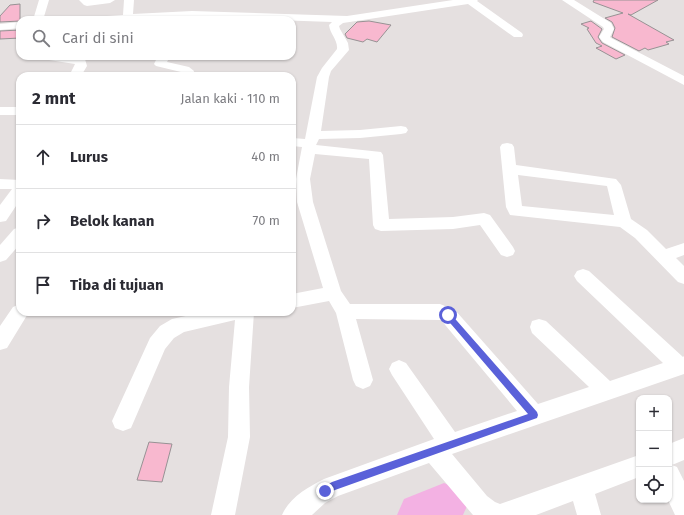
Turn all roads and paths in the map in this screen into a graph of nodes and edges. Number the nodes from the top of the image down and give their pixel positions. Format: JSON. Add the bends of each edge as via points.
{"nodes":[{"id":1,"x":44,"y":0,"type":"edge"},
{"id":2,"x":84,"y":0,"type":"edge"},
{"id":3,"x":110,"y":0,"type":"edge"},
{"id":4,"x":129,"y":0,"type":"edge"},
{"id":5,"x":471,"y":0,"type":"edge"},
{"id":6,"x":567,"y":0,"type":"edge"},
{"id":7,"x":170,"y":13,"type":"edge"},
{"id":8,"x":39,"y":16,"type":"edge"},
{"id":9,"x":128,"y":16,"type":"edge"},
{"id":10,"x":144,"y":16,"type":"edge"},
{"id":11,"x":347,"y":18,"type":"junction"},
{"id":12,"x":16,"y":26,"type":"edge"},
{"id":13,"x":0,"y":27,"type":"edge"},
{"id":14,"x":518,"y":35,"type":"dead end"},
{"id":15,"x":72,"y":60,"type":"edge"},
{"id":16,"x":161,"y":60,"type":"edge"},
{"id":17,"x":77,"y":72,"type":"edge"},
{"id":18,"x":188,"y":72,"type":"edge"},
{"id":19,"x":684,"y":81,"type":"edge"},
{"id":20,"x":0,"y":111,"type":"edge"},
{"id":21,"x":16,"y":111,"type":"edge"},
{"id":22,"x":401,"y":130,"type":"dead end"},
{"id":23,"x":296,"y":142,"type":"edge"},
{"id":24,"x":311,"y":142,"type":"junction"},
{"id":25,"x":507,"y":147,"type":"dead end"},
{"id":26,"x":510,"y":169,"type":"junction"},
{"id":27,"x":298,"y":179,"type":"edge"},
{"id":28,"x":0,"y":184,"type":"edge"},
{"id":29,"x":16,"y":185,"type":"edge"},
{"id":30,"x":16,"y":195,"type":"edge"},
{"id":31,"x":0,"y":217,"type":"edge"},
{"id":32,"x":624,"y":222,"type":"junction"},
{"id":33,"x":16,"y":237,"type":"edge"},
{"id":34,"x":684,"y":249,"type":"edge"},
{"id":35,"x":507,"y":251,"type":"dead end"},
{"id":36,"x":0,"y":256,"type":"edge"},
{"id":37,"x":663,"y":256,"type":"junction"},
{"id":38,"x":583,"y":276,"type":"dead end"},
{"id":39,"x":684,"y":277,"type":"edge"},
{"id":40,"x":333,"y":293,"type":"junction"},
{"id":41,"x":296,"y":300,"type":"edge"},
{"id":42,"x":345,"y":311,"type":"junction"},
{"id":43,"x":17,"y":316,"type":"edge"},
{"id":44,"x":221,"y":316,"type":"edge"},
{"id":45,"x":245,"y":316,"type":"edge"},
{"id":46,"x":538,"y":327,"type":"dead end"},
{"id":47,"x":0,"y":342,"type":"edge"},
{"id":48,"x":682,"y":365,"type":"edge"},
{"id":49,"x":399,"y":369,"type":"dead end"},
{"id":50,"x":363,"y":380,"type":"dead end"},
{"id":51,"x":607,"y":391,"type":"junction"},
{"id":52,"x":534,"y":415,"type":"junction"},
{"id":53,"x":123,"y":422,"type":"dead end"},
{"id":54,"x":684,"y":449,"type":"edge"},
{"id":55,"x":444,"y":453,"type":"junction"},
{"id":56,"x":672,"y":454,"type":"edge"},
{"id":57,"x":636,"y":467,"type":"edge"},
{"id":58,"x":672,"y":482,"type":"edge"},
{"id":59,"x":581,"y":487,"type":"junction"},
{"id":60,"x":684,"y":508,"type":"edge"},
{"id":61,"x":223,"y":515,"type":"edge"},
{"id":62,"x":294,"y":515,"type":"edge"},
{"id":63,"x":498,"y":515,"type":"edge"},
{"id":64,"x":503,"y":515,"type":"edge"},
{"id":65,"x":589,"y":515,"type":"edge"}],
"edges":[{"from":1,"to":8,"type":"street"},
{"from":2,"to":3,"type":"street"},
{"from":4,"to":9,"type":"street"},
{"from":5,"to":11,"type":"street","via":[[364,12]]},
{"from":5,"to":14,"type":"street"},
{"from":6,"to":19,"type":"street","via":[[607,25],[609,29],[604,37],[607,40]]},
{"from":7,"to":10,"type":"street"},
{"from":7,"to":11,"type":"street","via":[[230,10]]},
{"from":11,"to":24,"type":"street","via":[[334,25],[335,32],[344,44],[344,50],[323,76]]},
{"from":12,"to":13,"type":"street"},
{"from":15,"to":17,"type":"street","via":[[81,61]]},
{"from":16,"to":18,"type":"street","via":[[160,64],[185,69]]},
{"from":20,"to":21,"type":"street"},
{"from":22,"to":24,"type":"street"},
{"from":23,"to":24,"type":"street"},
{"from":24,"to":27,"type":"street"},
{"from":24,"to":35,"type":"street","via":[[376,155],[381,225],[453,223],[484,219]]},
{"from":25,"to":26,"type":"street"},
{"from":26,"to":32,"type":"street","via":[[611,182],[614,184]]},
{"from":26,"to":32,"type":"street","via":[[516,211]]},
{"from":27,"to":40,"type":"street"},
{"from":28,"to":29,"type":"street"},
{"from":30,"to":31,"type":"street"},
{"from":32,"to":37,"type":"street"},
{"from":33,"to":36,"type":"street"},
{"from":34,"to":37,"type":"street"},
{"from":37,"to":39,"type":"street"},
{"from":38,"to":48,"type":"street"},
{"from":40,"to":41,"type":"street"},
{"from":40,"to":42,"type":"street"},
{"from":42,"to":50,"type":"street"},
{"from":42,"to":52,"type":"street","via":[[440,312],[448,315]]},
{"from":43,"to":47,"type":"street"},
{"from":44,"to":53,"type":"street","via":[[179,325],[167,332],[157,344]]},
{"from":45,"to":61,"type":"street","via":[[239,387],[239,437]]},
{"from":46,"to":51,"type":"street"},
{"from":48,"to":51,"type":"street"},
{"from":49,"to":55,"type":"street"},
{"from":51,"to":52,"type":"street"},
{"from":52,"to":55,"type":"street"},
{"from":54,"to":56,"type":"street"},
{"from":55,"to":62,"type":"street","via":[[332,487],[317,495]]},
{"from":55,"to":63,"type":"street","via":[[474,498],[489,514]]},
{"from":57,"to":59,"type":"street"},
{"from":58,"to":60,"type":"street"},
{"from":59,"to":64,"type":"street"},
{"from":59,"to":65,"type":"street"}]}
